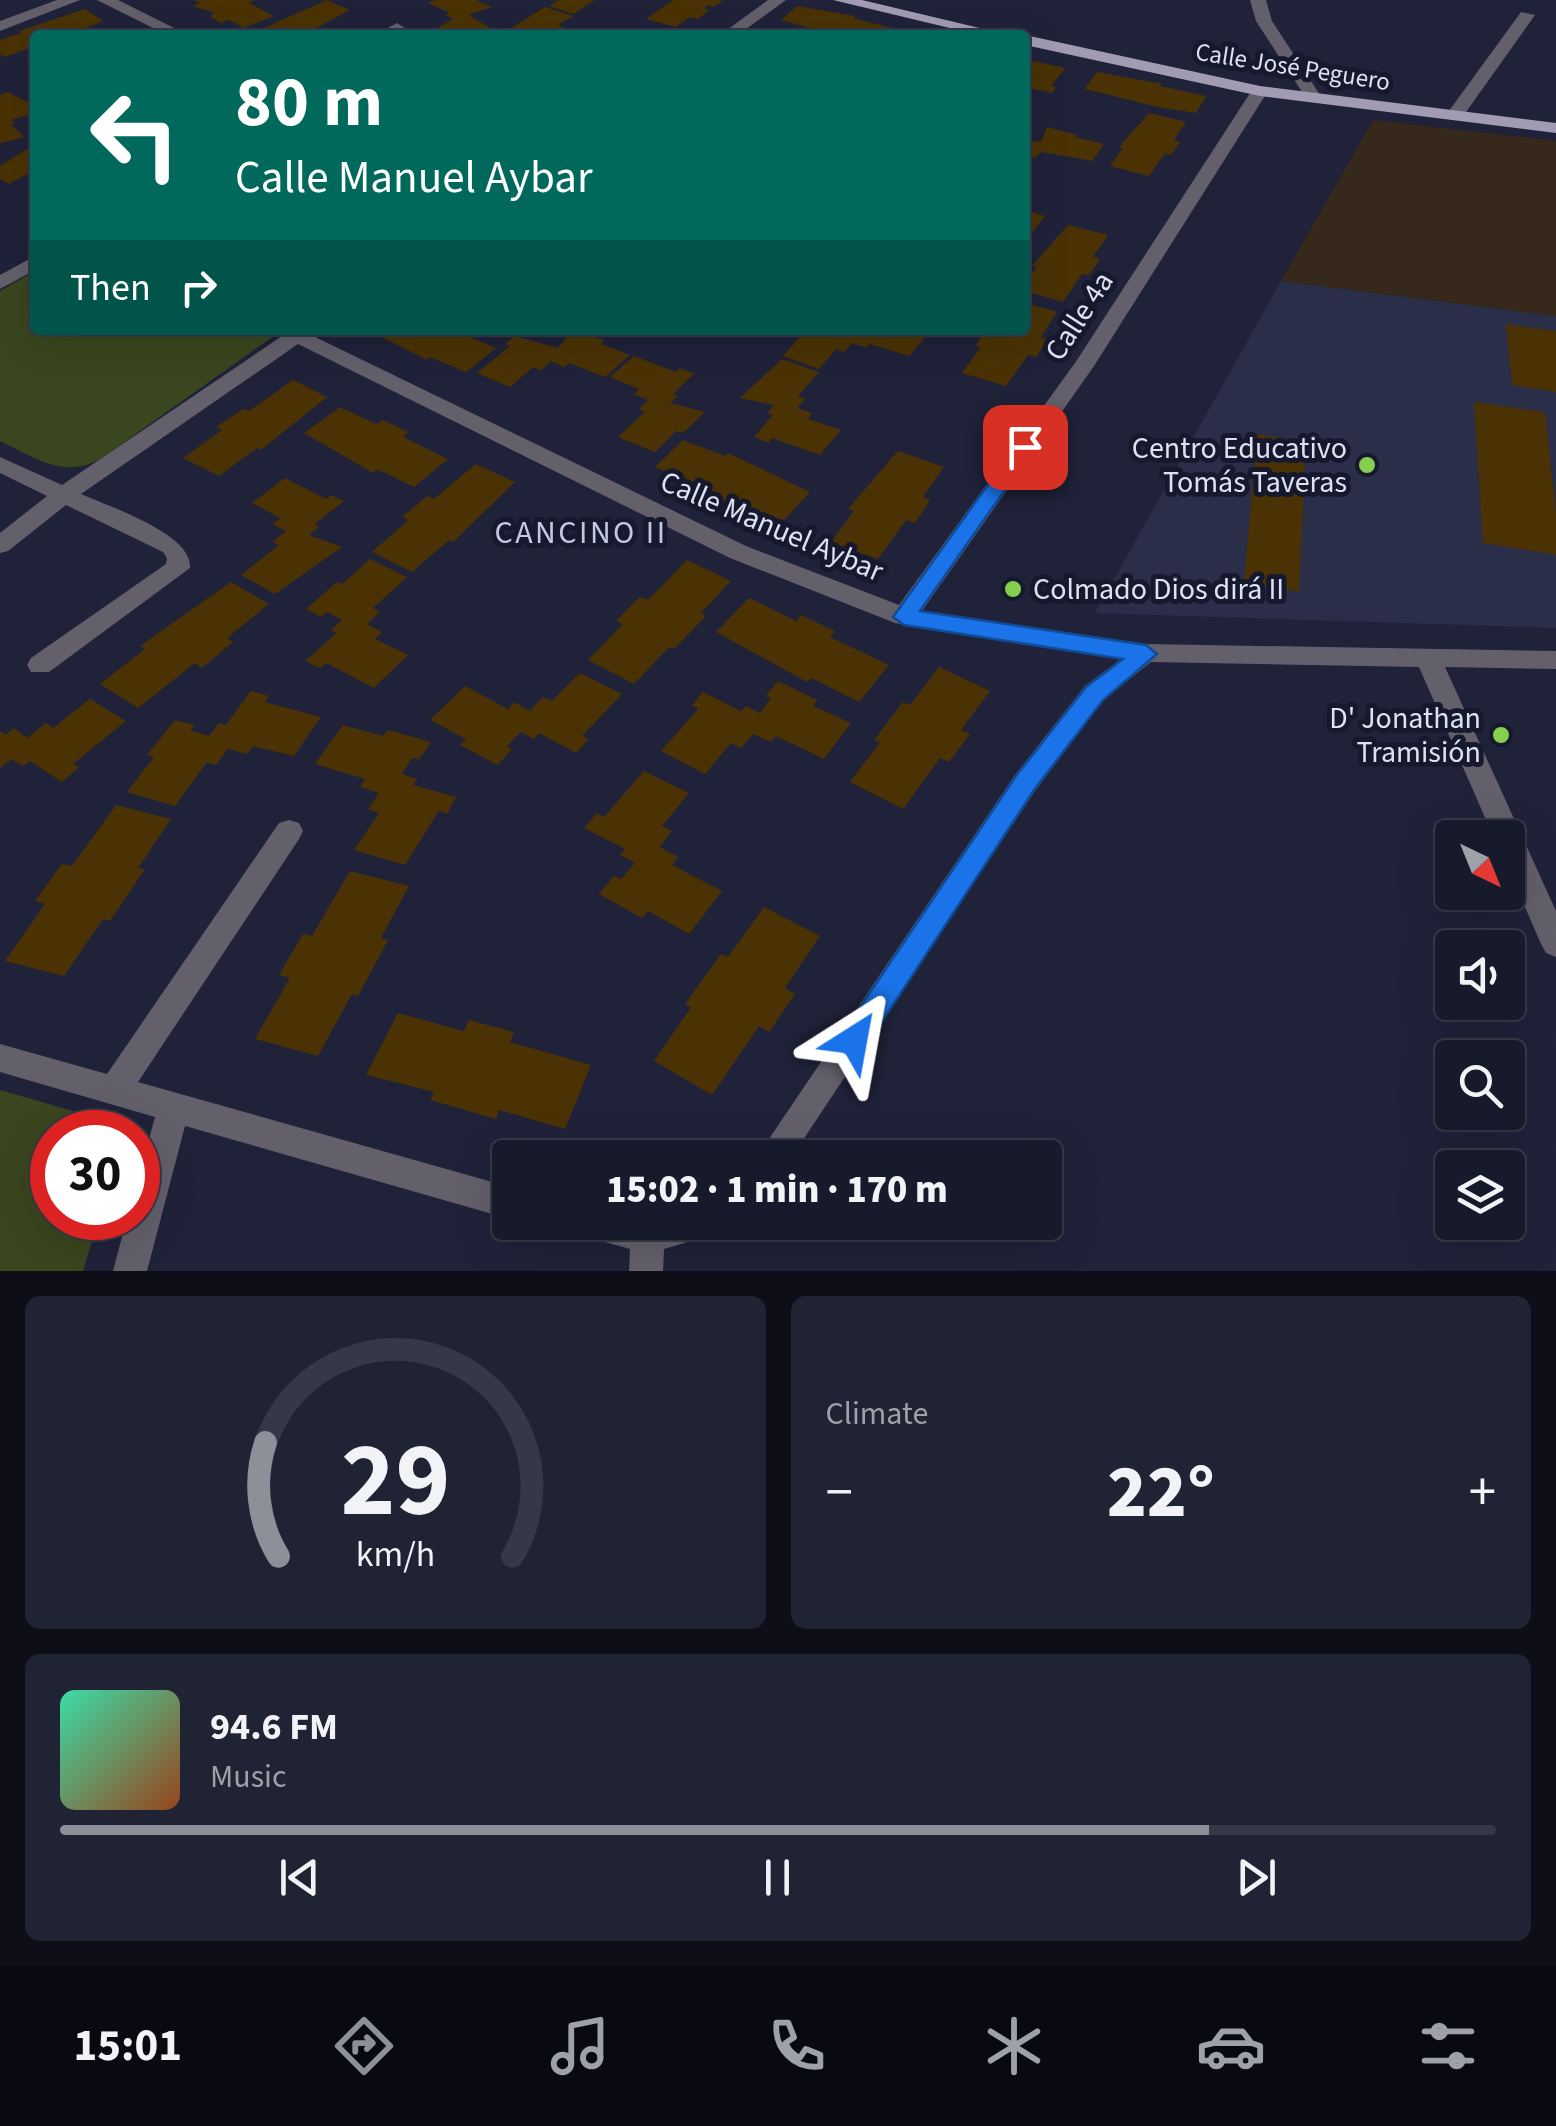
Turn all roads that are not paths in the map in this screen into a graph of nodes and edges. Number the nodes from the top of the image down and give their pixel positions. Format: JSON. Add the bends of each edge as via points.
{"nodes":[{"id":1,"x":72,"y":0,"type":"edge"},
{"id":2,"x":105,"y":0,"type":"edge"},
{"id":3,"x":778,"y":0,"type":"edge"},
{"id":4,"x":841,"y":0,"type":"edge"},
{"id":5,"x":1258,"y":0,"type":"edge"},
{"id":6,"x":1527,"y":14,"type":"dead end"},
{"id":7,"x":0,"y":26,"type":"edge"},
{"id":8,"x":169,"y":30,"type":"edge"},
{"id":9,"x":735,"y":30,"type":"edge"},
{"id":10,"x":978,"y":30,"type":"edge"},
{"id":11,"x":1030,"y":41,"type":"edge"},
{"id":12,"x":1260,"y":91,"type":"junction"},
{"id":13,"x":1314,"y":98,"type":"junction"},
{"id":14,"x":1455,"y":115,"type":"junction"},
{"id":15,"x":1556,"y":128,"type":"edge"},
{"id":16,"x":30,"y":265,"type":"edge"},
{"id":17,"x":0,"y":283,"type":"edge"},
{"id":18,"x":298,"y":335,"type":"edge"},
{"id":19,"x":305,"y":335,"type":"edge"},
{"id":20,"x":0,"y":464,"type":"edge"},
{"id":21,"x":66,"y":492,"type":"junction"},
{"id":22,"x":0,"y":545,"type":"edge"},
{"id":23,"x":904,"y":617,"type":"junction"},
{"id":24,"x":1146,"y":654,"type":"junction"},
{"id":25,"x":1427,"y":656,"type":"junction"},
{"id":26,"x":1556,"y":660,"type":"edge"},
{"id":27,"x":40,"y":665,"type":"dead end"},
{"id":28,"x":289,"y":831,"type":"dead end"},
{"id":29,"x":1556,"y":944,"type":"edge"},
{"id":30,"x":0,"y":1058,"type":"edge"},
{"id":31,"x":114,"y":1092,"type":"junction"},
{"id":32,"x":174,"y":1109,"type":"junction"},
{"id":33,"x":784,"y":1140,"type":"edge"},
{"id":34,"x":492,"y":1197,"type":"edge"},
{"id":35,"x":648,"y":1240,"type":"edge"},
{"id":36,"x":130,"y":1271,"type":"edge"},
{"id":37,"x":646,"y":1271,"type":"edge"}],
"edges":[{"from":1,"to":7,"type":"street"},
{"from":2,"to":8,"type":"street"},
{"from":3,"to":9,"type":"street"},
{"from":4,"to":10,"type":"main road"},
{"from":5,"to":13,"type":"street","via":[[1264,22]]},
{"from":6,"to":14,"type":"street"},
{"from":11,"to":12,"type":"main road","name":"Calle José Peguero"},
{"from":12,"to":13,"type":"main road","name":"Calle José Peguero"},
{"from":12,"to":23,"type":"street","name":"Calle 4a","via":[[1084,366]]},
{"from":13,"to":14,"type":"main road","name":"Calle José Peguero"},
{"from":14,"to":15,"type":"main road","name":"Calle José Peguero"},
{"from":16,"to":17,"type":"street"},
{"from":18,"to":21,"type":"street"},
{"from":19,"to":23,"type":"street","name":"Calle Manuel Aybar","via":[[738,552]]},
{"from":20,"to":21,"type":"street"},
{"from":21,"to":22,"type":"street"},
{"from":21,"to":27,"type":"street","via":[[171,546],[180,557],[178,568]]},
{"from":23,"to":24,"type":"street","name":"Calle Manuel Aybar"},
{"from":24,"to":25,"type":"street","name":"Calle Manuel Aybar"},
{"from":24,"to":33,"type":"street","via":[[1094,694],[1025,783]]},
{"from":25,"to":26,"type":"street","name":"Calle Manuel Aybar"},
{"from":25,"to":29,"type":"street"},
{"from":28,"to":31,"type":"street"},
{"from":30,"to":31,"type":"street"},
{"from":31,"to":32,"type":"street"},
{"from":32,"to":34,"type":"street"},
{"from":32,"to":36,"type":"street"},
{"from":35,"to":37,"type":"street"}]}
